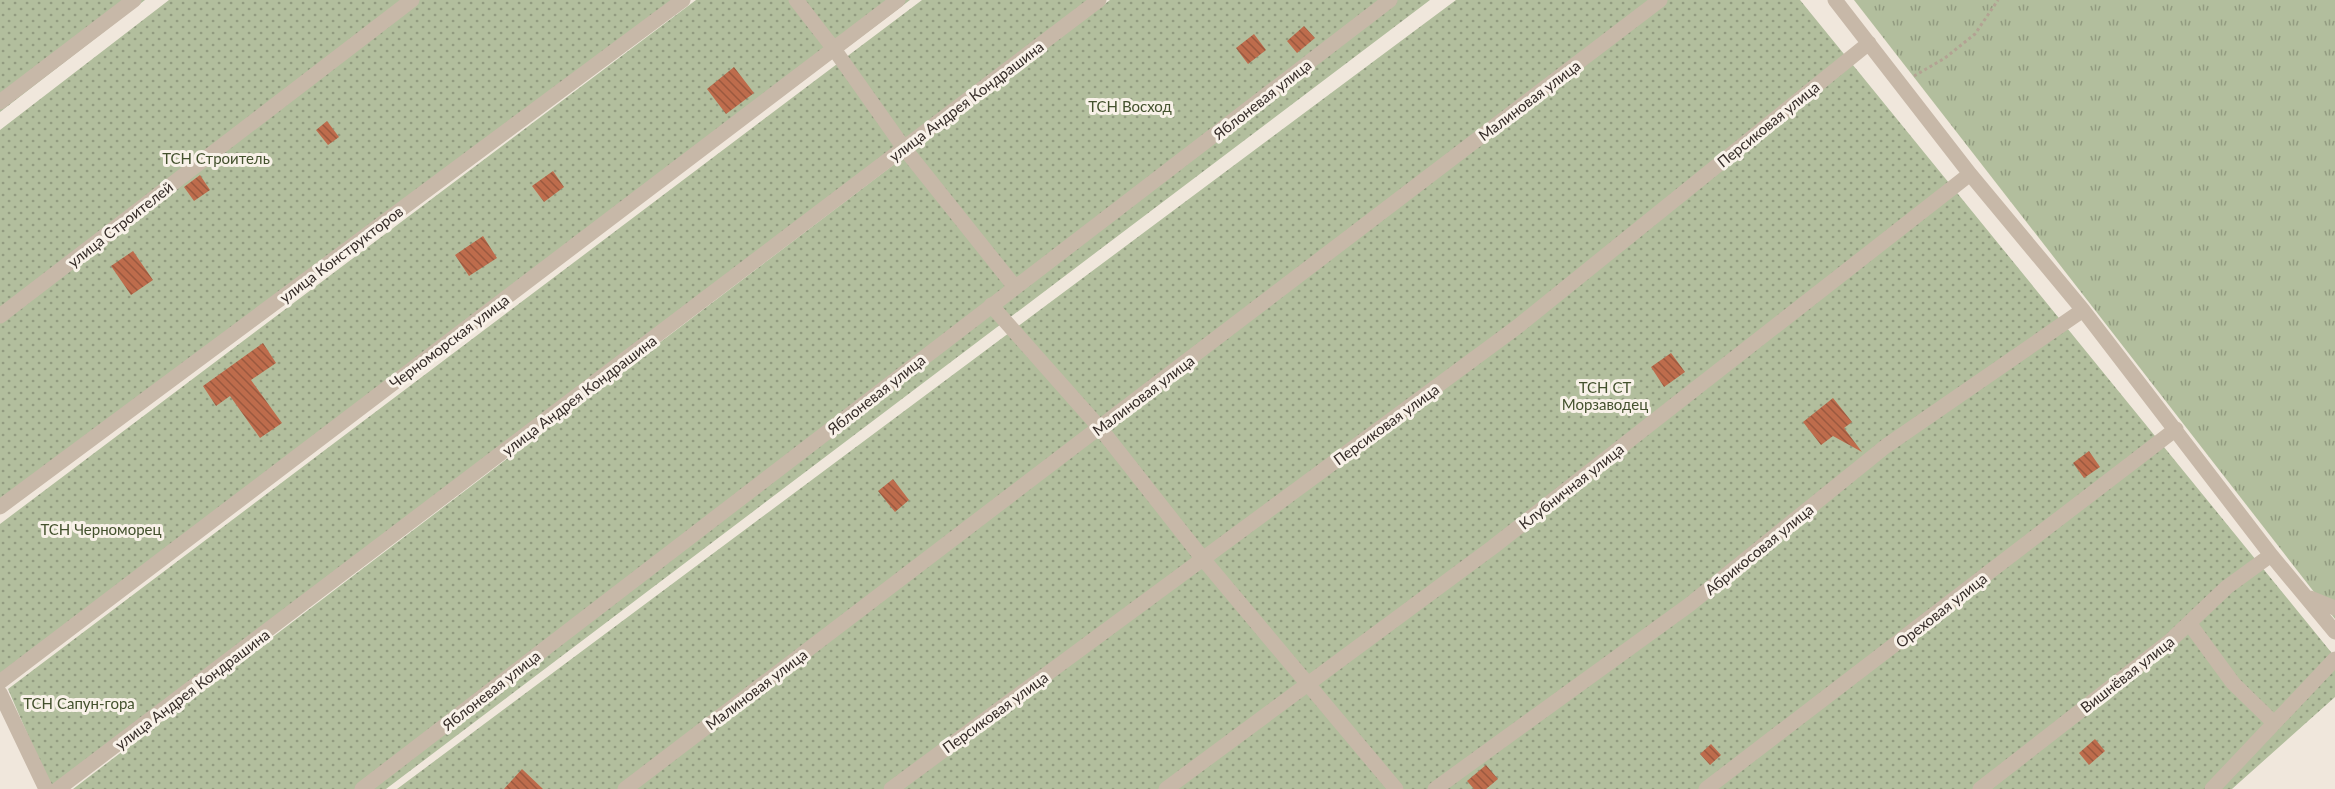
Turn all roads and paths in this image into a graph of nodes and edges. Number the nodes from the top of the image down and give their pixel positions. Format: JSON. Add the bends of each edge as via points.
{"nodes":[{"id":1,"x":134,"y":0,"type":"edge"},
{"id":2,"x":412,"y":0,"type":"edge"},
{"id":3,"x":683,"y":0,"type":"edge"},
{"id":4,"x":796,"y":0,"type":"edge"},
{"id":5,"x":898,"y":0,"type":"edge"},
{"id":6,"x":1099,"y":0,"type":"edge"},
{"id":7,"x":1390,"y":0,"type":"edge"},
{"id":8,"x":1660,"y":0,"type":"edge"},
{"id":9,"x":1835,"y":0,"type":"edge"},
{"id":10,"x":1998,"y":0,"type":"edge"},
{"id":11,"x":1869,"y":43,"type":"junction"},
{"id":12,"x":834,"y":49,"type":"junction"},
{"id":13,"x":1900,"y":84,"type":"junction"},
{"id":14,"x":0,"y":102,"type":"edge"},
{"id":15,"x":904,"y":148,"type":"junction"},
{"id":16,"x":1970,"y":174,"type":"junction"},
{"id":17,"x":1015,"y":287,"type":"junction"},
{"id":18,"x":991,"y":305,"type":"junction"},
{"id":19,"x":2084,"y":310,"type":"junction"},
{"id":20,"x":0,"y":316,"type":"edge"},
{"id":21,"x":1100,"y":428,"type":"junction"},
{"id":22,"x":2176,"y":429,"type":"junction"},
{"id":23,"x":0,"y":507,"type":"edge"},
{"id":24,"x":2271,"y":555,"type":"junction"},
{"id":25,"x":1203,"y":559,"type":"junction"},
{"id":26,"x":2304,"y":595,"type":"junction"},
{"id":27,"x":2335,"y":608,"type":"edge"},
{"id":28,"x":2189,"y":623,"type":"junction"},
{"id":29,"x":2335,"y":632,"type":"edge"},
{"id":30,"x":2335,"y":659,"type":"edge"},
{"id":31,"x":0,"y":682,"type":"edge"},
{"id":32,"x":1308,"y":684,"type":"junction"},
{"id":33,"x":0,"y":693,"type":"edge"},
{"id":34,"x":2274,"y":723,"type":"junction"},
{"id":35,"x":46,"y":789,"type":"edge"},
{"id":36,"x":58,"y":789,"type":"edge"},
{"id":37,"x":362,"y":789,"type":"edge"},
{"id":38,"x":625,"y":789,"type":"edge"},
{"id":39,"x":891,"y":789,"type":"edge"},
{"id":40,"x":1166,"y":789,"type":"edge"},
{"id":41,"x":1396,"y":789,"type":"edge"},
{"id":42,"x":1435,"y":789,"type":"edge"},
{"id":43,"x":1706,"y":789,"type":"edge"},
{"id":44,"x":1980,"y":789,"type":"edge"},
{"id":45,"x":2212,"y":789,"type":"edge"}],
"edges":[{"from":1,"to":14,"type":"street"},
{"from":2,"to":20,"type":"street","name":"улица Строителей"},
{"from":3,"to":23,"type":"street","name":"улица Конструкторов"},
{"from":4,"to":12,"type":"street"},
{"from":5,"to":12,"type":"street","name":"Черноморская улица"},
{"from":6,"to":15,"type":"street","name":"улица Андрея Кондрашина"},
{"from":7,"to":17,"type":"street","name":"Яблоневая улица"},
{"from":8,"to":21,"type":"street","name":"Малиновая улица"},
{"from":9,"to":11,"type":"street"},
{"from":10,"to":13,"type":"path","via":[[1975,34],[1945,58]]},
{"from":11,"to":13,"type":"street"},
{"from":11,"to":25,"type":"street","name":"Персиковая улица","via":[[1517,327]]},
{"from":12,"to":15,"type":"street"},
{"from":12,"to":31,"type":"street","name":"Черноморская улица"},
{"from":13,"to":16,"type":"street"},
{"from":15,"to":17,"type":"street"},
{"from":15,"to":36,"type":"street","name":"улица Андрея Кондрашина"},
{"from":16,"to":19,"type":"street"},
{"from":16,"to":32,"type":"street","name":"Клубничная улица","via":[[1492,547]]},
{"from":17,"to":18,"type":"street","name":"Яблоневая улица"},
{"from":18,"to":21,"type":"street"},
{"from":18,"to":37,"type":"street","name":"Яблоневая улица"},
{"from":19,"to":22,"type":"street"},
{"from":19,"to":42,"type":"street","name":"Абрикосовая улица","via":[[1886,446],[1689,605]]},
{"from":21,"to":25,"type":"street"},
{"from":21,"to":38,"type":"street","name":"Малиновая улица"},
{"from":22,"to":24,"type":"street"},
{"from":22,"to":43,"type":"street","name":"Ореховая улица"},
{"from":24,"to":26,"type":"street"},
{"from":24,"to":28,"type":"street","name":"Вишнёвая улица","via":[[2227,586]]},
{"from":25,"to":32,"type":"street"},
{"from":25,"to":39,"type":"street","name":"Персиковая улица"},
{"from":26,"to":27,"type":"street"},
{"from":26,"to":29,"type":"street"},
{"from":28,"to":34,"type":"street","via":[[2233,683]]},
{"from":28,"to":44,"type":"street","name":"Вишнёвая улица"},
{"from":30,"to":34,"type":"street"},
{"from":32,"to":40,"type":"street","name":"Клубничная улица"},
{"from":32,"to":41,"type":"street"},
{"from":33,"to":35,"type":"street"},
{"from":34,"to":45,"type":"street"}]}
